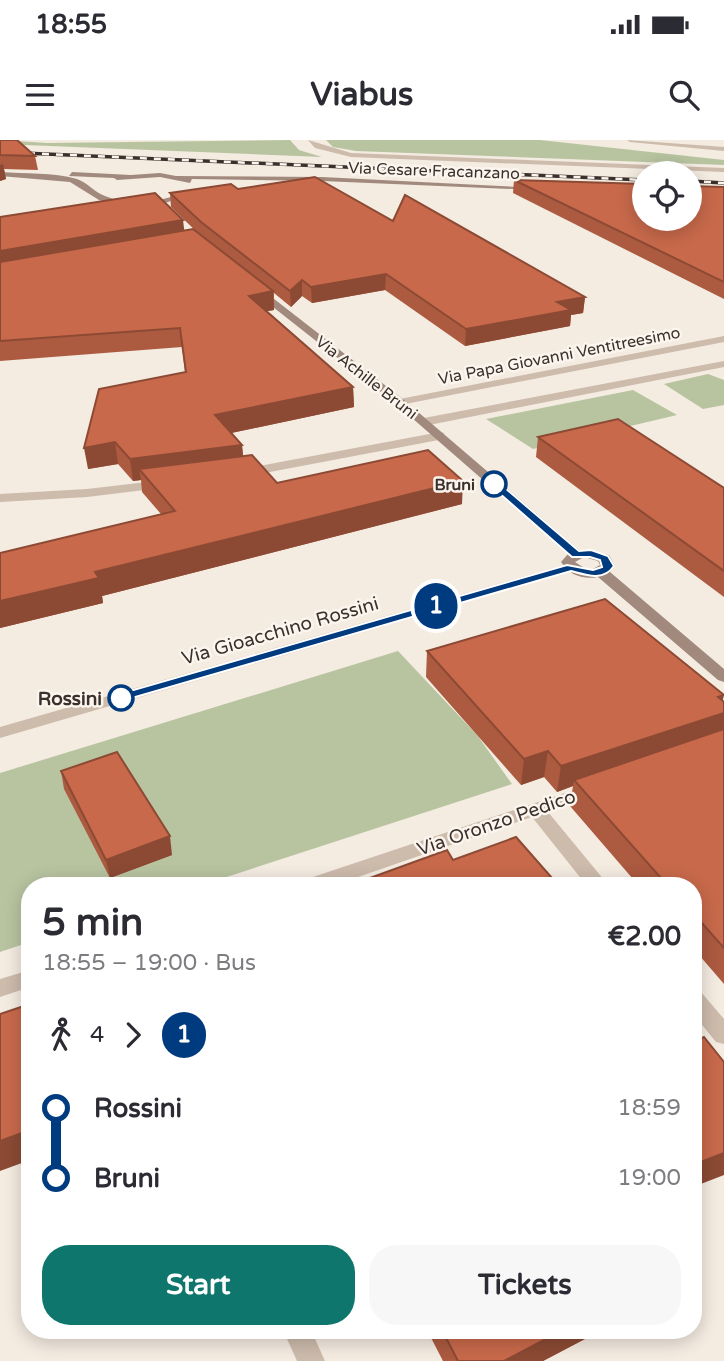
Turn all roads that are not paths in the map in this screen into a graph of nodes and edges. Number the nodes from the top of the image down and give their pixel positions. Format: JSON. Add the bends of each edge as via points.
{"nodes":[{"id":1,"x":311,"y":140,"type":"edge"},
{"id":2,"x":630,"y":140,"type":"edge"},
{"id":3,"x":708,"y":140,"type":"edge"},
{"id":4,"x":724,"y":142,"type":"edge"},
{"id":5,"x":724,"y":149,"type":"edge"},
{"id":6,"x":0,"y":168,"type":"edge"},
{"id":7,"x":724,"y":170,"type":"edge"},
{"id":8,"x":0,"y":174,"type":"edge"},
{"id":9,"x":128,"y":176,"type":"junction"},
{"id":10,"x":179,"y":177,"type":"junction"},
{"id":11,"x":266,"y":178,"type":"junction"},
{"id":12,"x":196,"y":188,"type":"junction"},
{"id":13,"x":550,"y":189,"type":"edge"},
{"id":14,"x":93,"y":191,"type":"junction"},
{"id":15,"x":157,"y":202,"type":"junction"},
{"id":16,"x":169,"y":213,"type":"edge"},
{"id":17,"x":248,"y":282,"type":"edge"},
{"id":18,"x":724,"y":339,"type":"edge"},
{"id":19,"x":724,"y":364,"type":"edge"},
{"id":20,"x":400,"y":402,"type":"junction"},
{"id":21,"x":424,"y":422,"type":"junction"},
{"id":22,"x":440,"y":436,"type":"junction"},
{"id":23,"x":229,"y":475,"type":"edge"},
{"id":24,"x":177,"y":482,"type":"edge"},
{"id":25,"x":0,"y":498,"type":"edge"},
{"id":26,"x":574,"y":561,"type":"junction"},
{"id":27,"x":724,"y":677,"type":"edge"},
{"id":28,"x":0,"y":733,"type":"edge"},
{"id":29,"x":611,"y":783,"type":"edge"},
{"id":30,"x":536,"y":810,"type":"junction"},
{"id":31,"x":334,"y":877,"type":"edge"},
{"id":32,"x":592,"y":877,"type":"edge"},
{"id":33,"x":21,"y":981,"type":"edge"},
{"id":34,"x":0,"y":988,"type":"edge"},
{"id":35,"x":702,"y":1009,"type":"edge"},
{"id":36,"x":724,"y":1035,"type":"edge"},
{"id":37,"x":301,"y":1339,"type":"edge"},
{"id":38,"x":311,"y":1361,"type":"edge"}],
"edges":[{"from":1,"to":7,"type":"street","via":[[317,147],[351,155]]},
{"from":2,"to":5,"type":"street"},
{"from":3,"to":4,"type":"street"},
{"from":6,"to":9,"type":"street","name":"Via Cesare Fracanzano"},
{"from":8,"to":14,"type":"street","name":"Via Cesare Fracanzano","via":[[71,180]]},
{"from":9,"to":10,"type":"street","name":"Via Cesare Fracanzano"},
{"from":9,"to":14,"type":"street","via":[[103,182]]},
{"from":10,"to":11,"type":"street","name":"Via Cesare Fracanzano"},
{"from":10,"to":12,"type":"street"},
{"from":11,"to":12,"type":"street","name":"Via Cesare Fracanzano"},
{"from":11,"to":13,"type":"street","name":"Via Cesare Fracanzano"},
{"from":12,"to":15,"type":"street","name":"Via Cesare Fracanzano","via":[[188,195]]},
{"from":14,"to":15,"type":"street","name":"Via Cesare Fracanzano","via":[[112,201]]},
{"from":15,"to":16,"type":"street"},
{"from":17,"to":20,"type":"street","name":"Via Achille Bruni"},
{"from":18,"to":20,"type":"street","name":"Via Papa Giovanni Ventitreesimo"},
{"from":19,"to":21,"type":"street"},
{"from":20,"to":21,"type":"street","name":"Via Achille Bruni"},
{"from":21,"to":22,"type":"street","name":"Via Achille Bruni"},
{"from":22,"to":23,"type":"street"},
{"from":22,"to":26,"type":"street","name":"Via Achille Bruni"},
{"from":24,"to":25,"type":"street"},
{"from":26,"to":27,"type":"street","via":[[584,573],[601,572]]},
{"from":26,"to":28,"type":"street","name":"Via Gioacchino Rossini"},
{"from":29,"to":30,"type":"street","name":"Via Oronzo Pedico"},
{"from":30,"to":31,"type":"street","name":"Via Oronzo Pedico"},
{"from":30,"to":32,"type":"street"},
{"from":33,"to":34,"type":"street"},
{"from":35,"to":36,"type":"street"},
{"from":37,"to":38,"type":"street"}]}
